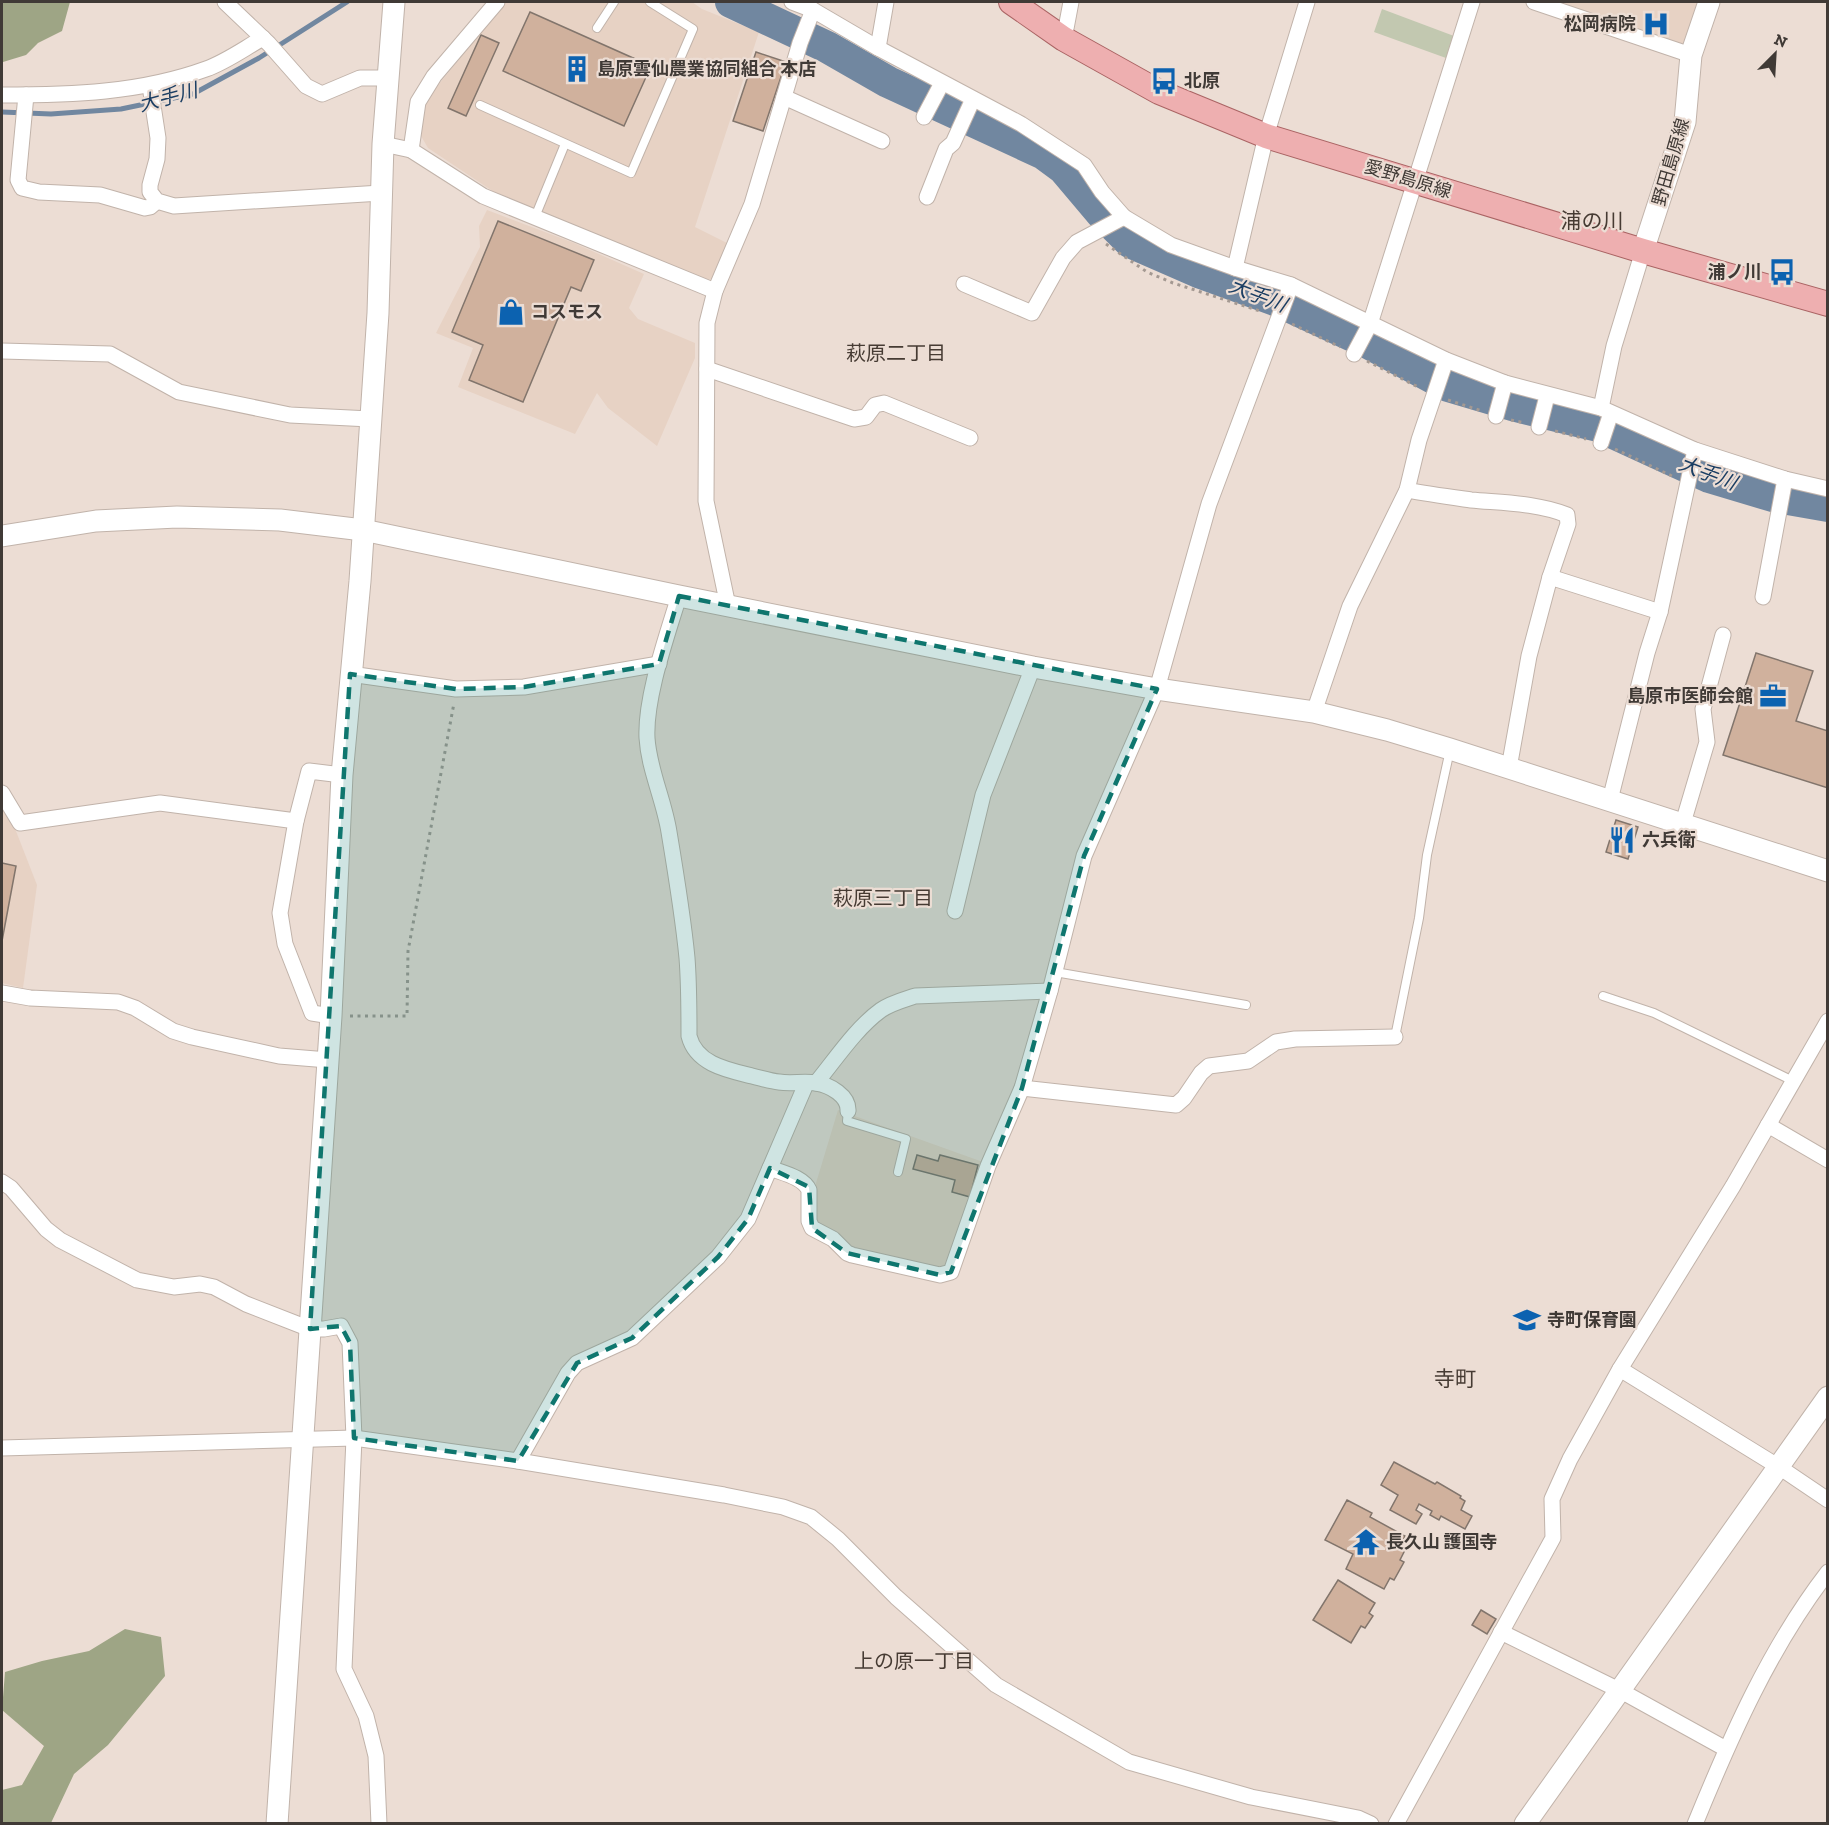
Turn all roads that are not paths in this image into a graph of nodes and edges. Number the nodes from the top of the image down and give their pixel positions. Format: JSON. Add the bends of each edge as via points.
{"nodes":[{"id":1,"x":225,"y":2,"type":"edge"},
{"id":2,"x":394,"y":2,"type":"edge"},
{"id":3,"x":497,"y":2,"type":"edge"},
{"id":4,"x":614,"y":2,"type":"edge"},
{"id":5,"x":650,"y":2,"type":"edge"},
{"id":6,"x":792,"y":2,"type":"edge"},
{"id":7,"x":886,"y":2,"type":"edge"},
{"id":8,"x":1011,"y":2,"type":"edge"},
{"id":9,"x":1071,"y":2,"type":"edge"},
{"id":10,"x":1307,"y":2,"type":"edge"},
{"id":11,"x":1472,"y":2,"type":"edge"},
{"id":12,"x":1534,"y":2,"type":"edge"},
{"id":13,"x":1709,"y":2,"type":"edge"},
{"id":14,"x":812,"y":13,"type":"junction"},
{"id":15,"x":597,"y":28,"type":"dead end"},
{"id":16,"x":1064,"y":39,"type":"junction"},
{"id":17,"x":266,"y":41,"type":"junction"},
{"id":18,"x":878,"y":48,"type":"junction"},
{"id":19,"x":1691,"y":55,"type":"junction"},
{"id":20,"x":387,"y":78,"type":"junction"},
{"id":21,"x":940,"y":86,"type":"junction"},
{"id":22,"x":151,"y":91,"type":"junction"},
{"id":23,"x":2,"y":95,"type":"edge"},
{"id":24,"x":784,"y":97,"type":"junction"},
{"id":25,"x":26,"y":99,"type":"junction"},
{"id":26,"x":971,"y":103,"type":"junction"},
{"id":27,"x":480,"y":105,"type":"dead end"},
{"id":28,"x":925,"y":115,"type":"dead end"},
{"id":29,"x":1266,"y":136,"type":"junction"},
{"id":30,"x":882,"y":141,"type":"dead end"},
{"id":31,"x":383,"y":144,"type":"junction"},
{"id":32,"x":566,"y":144,"type":"junction"},
{"id":33,"x":411,"y":150,"type":"junction"},
{"id":34,"x":1414,"y":181,"type":"junction"},
{"id":35,"x":381,"y":193,"type":"junction"},
{"id":36,"x":927,"y":198,"type":"dead end"},
{"id":37,"x":157,"y":201,"type":"junction"},
{"id":38,"x":535,"y":217,"type":"junction"},
{"id":39,"x":1122,"y":218,"type":"junction"},
{"id":40,"x":1643,"y":251,"type":"junction"},
{"id":41,"x":1235,"y":268,"type":"junction"},
{"id":42,"x":964,"y":284,"type":"dead end"},
{"id":43,"x":1290,"y":287,"type":"junction"},
{"id":44,"x":716,"y":291,"type":"junction"},
{"id":45,"x":1827,"y":304,"type":"edge"},
{"id":46,"x":1368,"y":327,"type":"junction"},
{"id":47,"x":2,"y":351,"type":"edge"},
{"id":48,"x":1354,"y":352,"type":"dead end"},
{"id":49,"x":1445,"y":363,"type":"junction"},
{"id":50,"x":707,"y":369,"type":"junction"},
{"id":51,"x":1504,"y":386,"type":"junction"},
{"id":52,"x":1546,"y":398,"type":"junction"},
{"id":53,"x":1607,"y":412,"type":"junction"},
{"id":54,"x":1497,"y":414,"type":"road end"},
{"id":55,"x":370,"y":419,"type":"junction"},
{"id":56,"x":1539,"y":425,"type":"road end"},
{"id":57,"x":970,"y":438,"type":"dead end"},
{"id":58,"x":1602,"y":442,"type":"road end"},
{"id":59,"x":1694,"y":454,"type":"junction"},
{"id":60,"x":1784,"y":482,"type":"junction"},
{"id":61,"x":1827,"y":489,"type":"edge"},
{"id":62,"x":1407,"y":490,"type":"junction"},
{"id":63,"x":363,"y":530,"type":"junction"},
{"id":64,"x":2,"y":536,"type":"edge"},
{"id":65,"x":1550,"y":577,"type":"junction"},
{"id":66,"x":679,"y":596,"type":"junction"},
{"id":67,"x":1763,"y":597,"type":"dead end"},
{"id":68,"x":728,"y":606,"type":"junction"},
{"id":69,"x":1660,"y":612,"type":"junction"},
{"id":70,"x":1723,"y":635,"type":"dead end"},
{"id":71,"x":659,"y":664,"type":"junction"},
{"id":72,"x":1033,"y":667,"type":"junction"},
{"id":73,"x":350,"y":674,"type":"junction"},
{"id":74,"x":1157,"y":689,"type":"junction"},
{"id":75,"x":1314,"y":712,"type":"junction"},
{"id":76,"x":1450,"y":749,"type":"junction"},
{"id":77,"x":1509,"y":768,"type":"junction"},
{"id":78,"x":342,"y":775,"type":"junction"},
{"id":79,"x":2,"y":792,"type":"edge"},
{"id":80,"x":1610,"y":800,"type":"junction"},
{"id":81,"x":296,"y":821,"type":"junction"},
{"id":82,"x":1683,"y":823,"type":"junction"},
{"id":83,"x":1827,"y":871,"type":"edge"},
{"id":84,"x":955,"y":911,"type":"dead end"},
{"id":85,"x":1055,"y":972,"type":"junction"},
{"id":86,"x":1050,"y":991,"type":"junction"},
{"id":87,"x":2,"y":993,"type":"edge"},
{"id":88,"x":1603,"y":996,"type":"dead end"},
{"id":89,"x":1246,"y":1005,"type":"dead end"},
{"id":90,"x":331,"y":1016,"type":"junction"},
{"id":91,"x":1827,"y":1021,"type":"edge"},
{"id":92,"x":1395,"y":1037,"type":"joint"},
{"id":93,"x":328,"y":1060,"type":"junction"},
{"id":94,"x":1793,"y":1081,"type":"junction"},
{"id":95,"x":811,"y":1083,"type":"junction"},
{"id":96,"x":1022,"y":1088,"type":"junction"},
{"id":97,"x":848,"y":1111,"type":"joint"},
{"id":98,"x":1768,"y":1125,"type":"junction"},
{"id":99,"x":1827,"y":1160,"type":"edge"},
{"id":100,"x":770,"y":1168,"type":"junction"},
{"id":101,"x":898,"y":1172,"type":"dead end"},
{"id":102,"x":2,"y":1182,"type":"edge"},
{"id":103,"x":310,"y":1329,"type":"junction"},
{"id":104,"x":1620,"y":1369,"type":"junction"},
{"id":105,"x":1827,"y":1397,"type":"edge"},
{"id":106,"x":354,"y":1438,"type":"junction"},
{"id":107,"x":303,"y":1440,"type":"junction"},
{"id":108,"x":2,"y":1448,"type":"edge"},
{"id":109,"x":518,"y":1461,"type":"junction"},
{"id":110,"x":1779,"y":1467,"type":"junction"},
{"id":111,"x":1827,"y":1500,"type":"edge"},
{"id":112,"x":1827,"y":1572,"type":"edge"},
{"id":113,"x":1501,"y":1632,"type":"junction"},
{"id":114,"x":1621,"y":1691,"type":"junction"},
{"id":115,"x":1726,"y":1749,"type":"junction"},
{"id":116,"x":1339,"y":1819,"type":"edge"},
{"id":117,"x":277,"y":1824,"type":"edge"},
{"id":118,"x":379,"y":1824,"type":"edge"},
{"id":119,"x":1371,"y":1824,"type":"edge"},
{"id":120,"x":1396,"y":1824,"type":"edge"},
{"id":121,"x":1525,"y":1824,"type":"edge"},
{"id":122,"x":1695,"y":1824,"type":"edge"}],
"edges":[{"from":1,"to":17,"type":"street"},
{"from":2,"to":20,"type":"street"},
{"from":3,"to":33,"type":"street","via":[[434,76],[418,102]]},
{"from":4,"to":15,"type":"lane"},
{"from":5,"to":32,"type":"lane","via":[[693,29],[630,173]]},
{"from":6,"to":14,"type":"street"},
{"from":7,"to":18,"type":"street"},
{"from":8,"to":16,"type":"main road","name":"愛野島原線"},
{"from":9,"to":16,"type":"street"},
{"from":10,"to":29,"type":"street"},
{"from":11,"to":34,"type":"street"},
{"from":12,"to":19,"type":"street"},
{"from":13,"to":19,"type":"street","name":"野田島原線"},
{"from":14,"to":18,"type":"street"},
{"from":14,"to":24,"type":"street"},
{"from":16,"to":29,"type":"main road","name":"愛野島原線","via":[[1159,92]]},
{"from":17,"to":20,"type":"street","via":[[306,86],[322,94],[360,78]]},
{"from":17,"to":22,"type":"street"},
{"from":18,"to":21,"type":"street"},
{"from":19,"to":40,"type":"street","name":"野田島原線","via":[[1684,122]]},
{"from":20,"to":31,"type":"street"},
{"from":21,"to":26,"type":"street"},
{"from":21,"to":28,"type":"street"},
{"from":22,"to":25,"type":"street"},
{"from":22,"to":37,"type":"street","via":[[158,138],[150,192]]},
{"from":23,"to":25,"type":"street"},
{"from":24,"to":30,"type":"street"},
{"from":24,"to":44,"type":"street","via":[[752,204]]},
{"from":25,"to":37,"type":"street","via":[[18,180],[22,188],[106,196],[145,208]]},
{"from":26,"to":36,"type":"street","via":[[946,149]]},
{"from":26,"to":39,"type":"street","via":[[1020,124],[1084,165]]},
{"from":27,"to":32,"type":"lane"},
{"from":29,"to":34,"type":"main road","name":"愛野島原線"},
{"from":29,"to":41,"type":"street"},
{"from":31,"to":33,"type":"street"},
{"from":31,"to":35,"type":"street"},
{"from":32,"to":38,"type":"lane"},
{"from":33,"to":38,"type":"street","via":[[483,196]]},
{"from":34,"to":40,"type":"main road","name":"愛野島原線"},
{"from":34,"to":46,"type":"street"},
{"from":35,"to":37,"type":"street","via":[[174,206]]},
{"from":35,"to":55,"type":"street"},
{"from":38,"to":44,"type":"street"},
{"from":39,"to":41,"type":"street","via":[[1171,245]]},
{"from":39,"to":42,"type":"street","via":[[1077,242],[1063,258],[1032,313]]},
{"from":40,"to":45,"type":"main road","name":"愛野島原線"},
{"from":40,"to":53,"type":"street","via":[[1614,346]]},
{"from":41,"to":43,"type":"street"},
{"from":43,"to":46,"type":"street"},
{"from":43,"to":74,"type":"street","via":[[1209,504]]},
{"from":44,"to":50,"type":"street","via":[[707,323]]},
{"from":46,"to":48,"type":"street"},
{"from":46,"to":49,"type":"street"},
{"from":47,"to":55,"type":"street","via":[[110,354],[180,392],[290,415]]},
{"from":49,"to":51,"type":"street"},
{"from":49,"to":62,"type":"street"},
{"from":50,"to":57,"type":"street","via":[[854,419],[866,417],[875,405],[884,403]]},
{"from":50,"to":68,"type":"street","via":[[706,501]]},
{"from":51,"to":52,"type":"street"},
{"from":51,"to":54,"type":"street"},
{"from":52,"to":53,"type":"street"},
{"from":52,"to":56,"type":"street"},
{"from":53,"to":58,"type":"street"},
{"from":53,"to":59,"type":"street"},
{"from":55,"to":63,"type":"street"},
{"from":59,"to":60,"type":"street"},
{"from":59,"to":69,"type":"street"},
{"from":60,"to":61,"type":"street"},
{"from":60,"to":67,"type":"street"},
{"from":62,"to":65,"type":"street","via":[[1503,501],[1567,515],[1568,524]]},
{"from":62,"to":75,"type":"street","via":[[1350,606]]},
{"from":63,"to":64,"type":"street","via":[[280,519],[167,517],[96,521]]},
{"from":63,"to":66,"type":"street"},
{"from":63,"to":73,"type":"street"},
{"from":65,"to":69,"type":"street"},
{"from":65,"to":77,"type":"street","via":[[1529,656]]},
{"from":66,"to":68,"type":"street"},
{"from":66,"to":71,"type":"street"},
{"from":68,"to":72,"type":"street"},
{"from":69,"to":80,"type":"street"},
{"from":70,"to":82,"type":"street","via":[[1703,709],[1707,742]]},
{"from":71,"to":73,"type":"street","via":[[524,687],[456,689]]},
{"from":71,"to":95,"type":"street","via":[[647,737],[679,899],[692,1046],[700,1056],[727,1070],[777,1082]]},
{"from":72,"to":74,"type":"street"},
{"from":72,"to":84,"type":"street","via":[[983,795]]},
{"from":73,"to":78,"type":"street"},
{"from":74,"to":75,"type":"street"},
{"from":74,"to":85,"type":"street","via":[[1084,856]]},
{"from":75,"to":76,"type":"street"},
{"from":76,"to":77,"type":"street"},
{"from":76,"to":92,"type":"lane"},
{"from":77,"to":80,"type":"street"},
{"from":78,"to":81,"type":"street","via":[[309,771]]},
{"from":78,"to":90,"type":"street"},
{"from":79,"to":81,"type":"street","via":[[20,823],[160,803]]},
{"from":80,"to":82,"type":"street"},
{"from":81,"to":90,"type":"street","via":[[282,896],[281,925],[312,1013]]},
{"from":82,"to":83,"type":"street"},
{"from":85,"to":86,"type":"street"},
{"from":85,"to":89,"type":"lane"},
{"from":86,"to":95,"type":"street","via":[[915,996],[897,1001],[869,1020]]},
{"from":86,"to":96,"type":"street"},
{"from":87,"to":93,"type":"street","via":[[118,1002],[192,1037],[279,1056]]},
{"from":88,"to":94,"type":"lane","via":[[1654,1013]]},
{"from":90,"to":93,"type":"street"},
{"from":91,"to":94,"type":"street"},
{"from":92,"to":96,"type":"street","via":[[1276,1042],[1248,1061],[1209,1066],[1176,1105]]},
{"from":93,"to":103,"type":"street"},
{"from":94,"to":98,"type":"street"},
{"from":95,"to":97,"type":"street","via":[[838,1092],[845,1098]]},
{"from":95,"to":100,"type":"street"},
{"from":96,"to":100,"type":"street","via":[[948,1275],[847,1253],[833,1239],[812,1228],[807,1186]]},
{"from":97,"to":101,"type":"lane","via":[[847,1121],[906,1139]]},
{"from":98,"to":99,"type":"street"},
{"from":98,"to":104,"type":"street"},
{"from":100,"to":109,"type":"street","via":[[748,1219],[717,1257],[632,1338],[577,1363],[567,1373]]},
{"from":102,"to":103,"type":"street","via":[[60,1240],[136,1280],[174,1287],[214,1287]]},
{"from":103,"to":106,"type":"street","via":[[341,1326],[350,1343]]},
{"from":103,"to":107,"type":"street"},
{"from":104,"to":110,"type":"street"},
{"from":104,"to":113,"type":"street","via":[[1552,1499],[1553,1538]]},
{"from":105,"to":110,"type":"street"},
{"from":106,"to":107,"type":"street"},
{"from":106,"to":109,"type":"street"},
{"from":106,"to":118,"type":"street","via":[[344,1669],[366,1716],[376,1756]]},
{"from":107,"to":108,"type":"street"},
{"from":107,"to":117,"type":"street"},
{"from":109,"to":116,"type":"street","via":[[724,1495],[811,1517],[996,1685],[1129,1762]]},
{"from":110,"to":111,"type":"street"},
{"from":110,"to":114,"type":"street"},
{"from":112,"to":115,"type":"street","via":[[1784,1635]]},
{"from":113,"to":114,"type":"street"},
{"from":113,"to":120,"type":"street"},
{"from":114,"to":115,"type":"street"},
{"from":114,"to":121,"type":"street"},
{"from":115,"to":122,"type":"street"},
{"from":116,"to":119,"type":"street","via":[[1358,1818]]}]}
